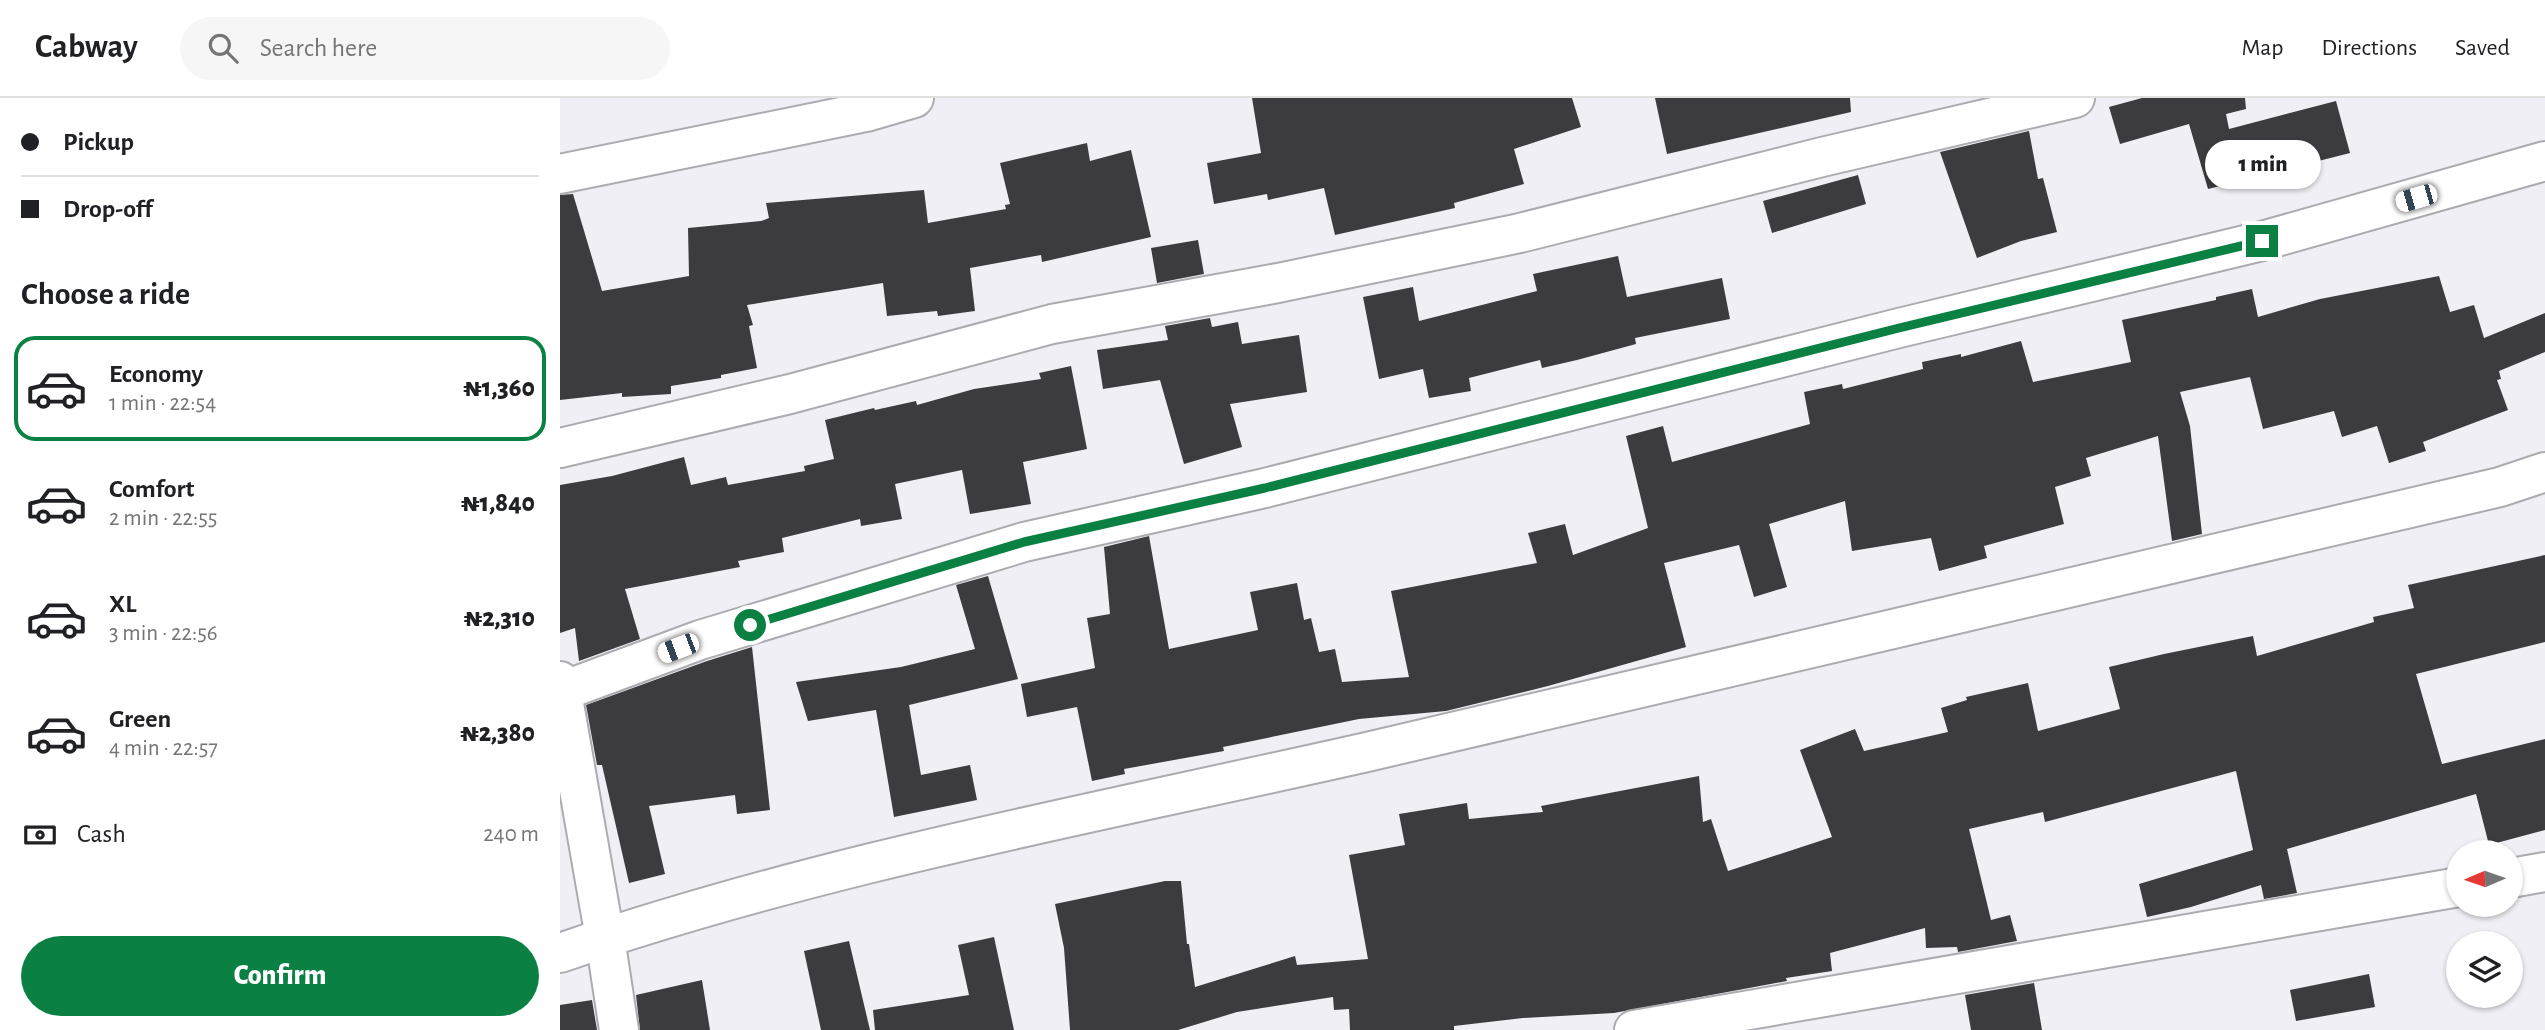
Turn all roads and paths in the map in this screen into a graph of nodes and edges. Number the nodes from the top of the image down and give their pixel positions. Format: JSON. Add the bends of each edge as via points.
{"nodes":[{"id":1,"x":914,"y":98,"type":"edge"},
{"id":2,"x":2075,"y":98,"type":"edge"},
{"id":3,"x":2545,"y":161,"type":"edge"},
{"id":4,"x":560,"y":174,"type":"edge"},
{"id":5,"x":560,"y":448,"type":"edge"},
{"id":6,"x":2545,"y":472,"type":"edge"},
{"id":7,"x":561,"y":688,"type":"edge"},
{"id":8,"x":2545,"y":872,"type":"edge"},
{"id":9,"x":2524,"y":876,"type":"edge"},
{"id":10,"x":2446,"y":889,"type":"edge"},
{"id":11,"x":605,"y":938,"type":"junction"},
{"id":12,"x":560,"y":953,"type":"edge"},
{"id":13,"x":619,"y":1030,"type":"edge"},
{"id":14,"x":1634,"y":1030,"type":"edge"}],
"edges":[{"from":1,"to":4,"type":"street","via":[[866,112]]},
{"from":2,"to":5,"type":"street","via":[[1520,233],[1278,284],[1052,324],[789,394]]},
{"from":3,"to":7,"type":"street","via":[[2262,241],[1278,484],[1024,542],[701,640]]},
{"from":6,"to":11,"type":"street","via":[[2500,487],[1527,715],[842,869]]},
{"from":7,"to":11,"type":"street"},
{"from":8,"to":9,"type":"street"},
{"from":10,"to":14,"type":"street"},
{"from":11,"to":12,"type":"street"},
{"from":11,"to":13,"type":"street"}]}
